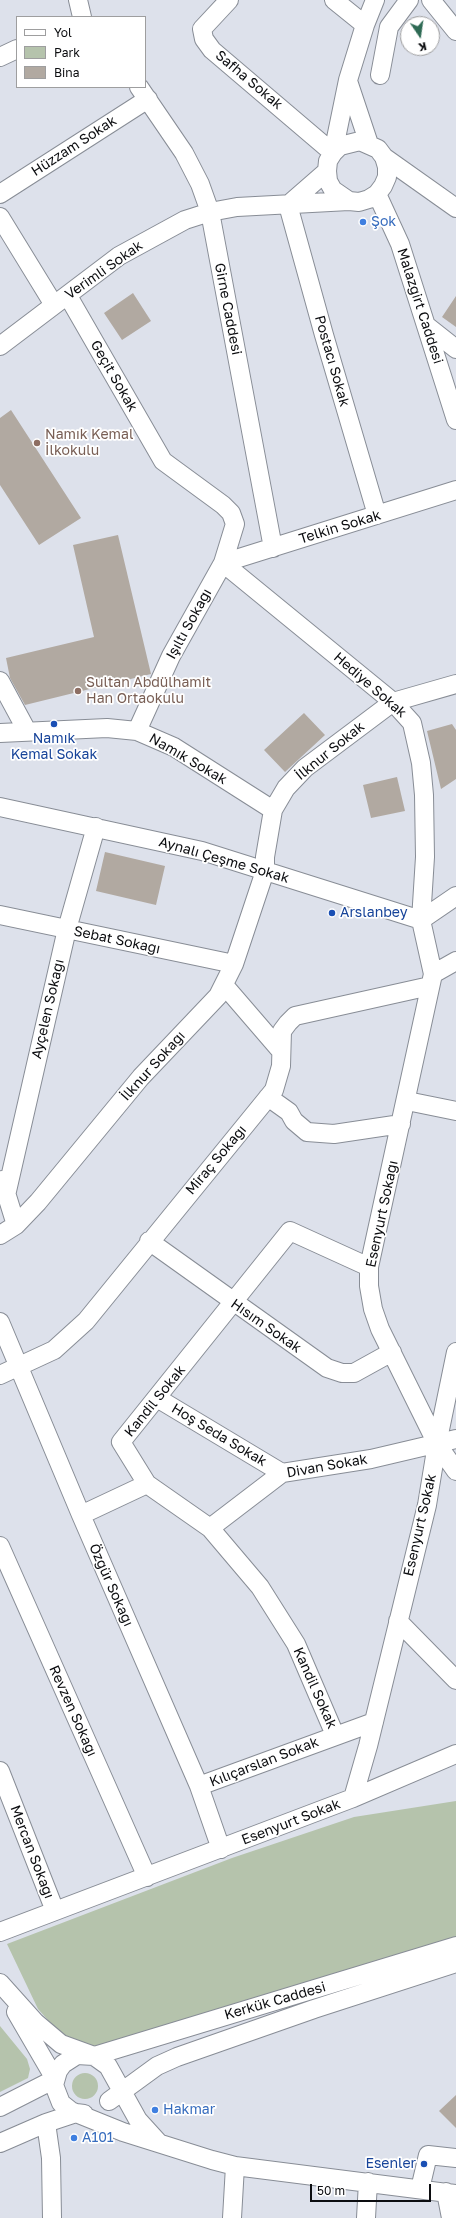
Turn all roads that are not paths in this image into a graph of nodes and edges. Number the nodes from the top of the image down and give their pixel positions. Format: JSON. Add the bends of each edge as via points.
{"nodes":[{"id":1,"x":228,"y":0,"type":"edge"},
{"id":2,"x":334,"y":0,"type":"edge"},
{"id":3,"x":375,"y":0,"type":"edge"},
{"id":4,"x":409,"y":0,"type":"edge"},
{"id":5,"x":431,"y":0,"type":"edge"},
{"id":6,"x":365,"y":25,"type":"junction"},
{"id":7,"x":456,"y":31,"type":"edge"},
{"id":8,"x":16,"y":49,"type":"edge"},
{"id":9,"x":0,"y":57,"type":"edge"},
{"id":10,"x":380,"y":75,"type":"dead end"},
{"id":11,"x":348,"y":80,"type":"junction"},
{"id":12,"x":143,"y":93,"type":"edge"},
{"id":13,"x":369,"y":144,"type":"junction"},
{"id":14,"x":333,"y":152,"type":"junction"},
{"id":15,"x":384,"y":157,"type":"junction"},
{"id":16,"x":327,"y":171,"type":"junction"},
{"id":17,"x":0,"y":194,"type":"edge"},
{"id":18,"x":377,"y":194,"type":"junction"},
{"id":19,"x":349,"y":201,"type":"junction"},
{"id":20,"x":288,"y":205,"type":"junction"},
{"id":21,"x":456,"y":208,"type":"edge"},
{"id":22,"x":210,"y":212,"type":"junction"},
{"id":23,"x":0,"y":217,"type":"edge"},
{"id":24,"x":61,"y":300,"type":"junction"},
{"id":25,"x":427,"y":326,"type":"junction"},
{"id":26,"x":0,"y":346,"type":"edge"},
{"id":27,"x":456,"y":349,"type":"edge"},
{"id":28,"x":456,"y":420,"type":"edge"},
{"id":29,"x":456,"y":490,"type":"edge"},
{"id":30,"x":377,"y":515,"type":"junction"},
{"id":31,"x":273,"y":548,"type":"junction"},
{"id":32,"x":223,"y":563,"type":"junction"},
{"id":33,"x":0,"y":682,"type":"edge"},
{"id":34,"x":456,"y":684,"type":"edge"},
{"id":35,"x":393,"y":702,"type":"junction"},
{"id":36,"x":28,"y":731,"type":"junction"},
{"id":37,"x":137,"y":731,"type":"junction"},
{"id":38,"x":0,"y":733,"type":"edge"},
{"id":39,"x":0,"y":807,"type":"edge"},
{"id":40,"x":273,"y":810,"type":"junction"},
{"id":41,"x":96,"y":827,"type":"junction"},
{"id":42,"x":265,"y":871,"type":"junction"},
{"id":43,"x":456,"y":896,"type":"edge"},
{"id":44,"x":0,"y":915,"type":"edge"},
{"id":45,"x":421,"y":920,"type":"junction"},
{"id":46,"x":67,"y":929,"type":"junction"},
{"id":47,"x":456,"y":961,"type":"edge"},
{"id":48,"x":234,"y":964,"type":"junction"},
{"id":49,"x":431,"y":980,"type":"junction"},
{"id":50,"x":224,"y":985,"type":"junction"},
{"id":51,"x":280,"y":1050,"type":"junction"},
{"id":52,"x":268,"y":1097,"type":"junction"},
{"id":53,"x":407,"y":1101,"type":"junction"},
{"id":54,"x":456,"y":1110,"type":"edge"},
{"id":55,"x":401,"y":1124,"type":"junction"},
{"id":56,"x":0,"y":1174,"type":"edge"},
{"id":57,"x":7,"y":1191,"type":"junction"},
{"id":58,"x":16,"y":1225,"type":"junction"},
{"id":59,"x":0,"y":1235,"type":"edge"},
{"id":60,"x":149,"y":1241,"type":"junction"},
{"id":61,"x":369,"y":1267,"type":"junction"},
{"id":62,"x":234,"y":1303,"type":"junction"},
{"id":63,"x":0,"y":1322,"type":"edge"},
{"id":64,"x":392,"y":1352,"type":"junction"},
{"id":65,"x":456,"y":1352,"type":"edge"},
{"id":66,"x":20,"y":1367,"type":"junction"},
{"id":67,"x":0,"y":1375,"type":"edge"},
{"id":68,"x":157,"y":1398,"type":"junction"},
{"id":69,"x":456,"y":1439,"type":"edge"},
{"id":70,"x":437,"y":1444,"type":"junction"},
{"id":71,"x":456,"y":1471,"type":"edge"},
{"id":72,"x":282,"y":1473,"type":"junction"},
{"id":73,"x":147,"y":1484,"type":"junction"},
{"id":74,"x":81,"y":1515,"type":"junction"},
{"id":75,"x":210,"y":1528,"type":"junction"},
{"id":76,"x":0,"y":1546,"type":"edge"},
{"id":77,"x":398,"y":1621,"type":"junction"},
{"id":78,"x":456,"y":1680,"type":"edge"},
{"id":79,"x":374,"y":1722,"type":"junction"},
{"id":80,"x":335,"y":1735,"type":"junction"},
{"id":81,"x":456,"y":1754,"type":"edge"},
{"id":82,"x":0,"y":1771,"type":"edge"},
{"id":83,"x":200,"y":1786,"type":"junction"},
{"id":84,"x":353,"y":1798,"type":"junction"},
{"id":85,"x":221,"y":1848,"type":"junction"},
{"id":86,"x":147,"y":1877,"type":"junction"},
{"id":87,"x":55,"y":1911,"type":"junction"},
{"id":88,"x":0,"y":1932,"type":"edge"},
{"id":89,"x":456,"y":1946,"type":"edge"},
{"id":90,"x":456,"y":1963,"type":"edge"},
{"id":91,"x":0,"y":1983,"type":"edge"},
{"id":92,"x":0,"y":1986,"type":"edge"},
{"id":93,"x":94,"y":2056,"type":"junction"},
{"id":94,"x":113,"y":2074,"type":"junction"},
{"id":95,"x":55,"y":2079,"type":"junction"},
{"id":96,"x":123,"y":2090,"type":"junction"},
{"id":97,"x":109,"y":2102,"type":"junction"},
{"id":98,"x":0,"y":2107,"type":"edge"},
{"id":99,"x":76,"y":2113,"type":"junction"},
{"id":100,"x":46,"y":2123,"type":"junction"},
{"id":101,"x":158,"y":2142,"type":"junction"},
{"id":102,"x":0,"y":2143,"type":"edge"},
{"id":103,"x":456,"y":2158,"type":"edge"},
{"id":104,"x":235,"y":2166,"type":"junction"},
{"id":105,"x":368,"y":2182,"type":"junction"},
{"id":106,"x":420,"y":2189,"type":"junction"},
{"id":107,"x":451,"y":2193,"type":"edge"},
{"id":108,"x":52,"y":2218,"type":"edge"},
{"id":109,"x":232,"y":2218,"type":"edge"},
{"id":110,"x":366,"y":2218,"type":"edge"},
{"id":111,"x":451,"y":2218,"type":"edge"}],
"edges":[{"from":1,"to":14,"type":"street","name":"Safha Sokak","via":[[202,29],[204,39],[212,50]]},
{"from":2,"to":6,"type":"street"},
{"from":3,"to":6,"type":"street"},
{"from":4,"to":10,"type":"street","via":[[389,27]]},
{"from":5,"to":7,"type":"street"},
{"from":6,"to":11,"type":"street"},
{"from":8,"to":9,"type":"street"},
{"from":11,"to":13,"type":"street"},
{"from":11,"to":14,"type":"street"},
{"from":12,"to":17,"type":"street","name":"Hüzzam Sokak"},
{"from":12,"to":22,"type":"street","name":"Girne Caddesi","via":[[184,153],[200,184]]},
{"from":13,"to":14,"type":"street","via":[[360,141],[350,142]]},
{"from":13,"to":15,"type":"street","via":[[378,149]]},
{"from":14,"to":16,"type":"street","via":[[328,161]]},
{"from":15,"to":18,"type":"street","via":[[387,177]]},
{"from":15,"to":21,"type":"street"},
{"from":16,"to":19,"type":"street","via":[[328,181],[333,190]]},
{"from":16,"to":20,"type":"street"},
{"from":18,"to":19,"type":"street","via":[[359,202]]},
{"from":18,"to":25,"type":"street","name":"Malazgirt Caddesi","via":[[400,244]]},
{"from":19,"to":20,"type":"street","name":"Verimli Sokak"},
{"from":20,"to":22,"type":"street","name":"Verimli Sokak","via":[[268,204]]},
{"from":20,"to":30,"type":"street","name":"Postacı Sokak"},
{"from":22,"to":24,"type":"street","name":"Verimli Sokak","via":[[185,220],[119,256]]},
{"from":22,"to":31,"type":"street","name":"Girne Caddesi"},
{"from":23,"to":24,"type":"street","name":"Geçit Sokak"},
{"from":24,"to":26,"type":"street","name":"Verimli Sokak"},
{"from":24,"to":32,"type":"street","name":"Geçit Sokak","via":[[163,461],[231,513],[236,524]]},
{"from":25,"to":27,"type":"street"},
{"from":25,"to":28,"type":"street","name":"Malazgirt Caddesi"},
{"from":29,"to":30,"type":"street","name":"Telkin Sokak"},
{"from":30,"to":31,"type":"street","name":"Telkin Sokak"},
{"from":31,"to":32,"type":"street","name":"Telkin Sokak"},
{"from":32,"to":35,"type":"street","name":"Hediye Sokak"},
{"from":32,"to":37,"type":"street","name":"Işıltı Sokağı","via":[[170,656]]},
{"from":33,"to":36,"type":"street"},
{"from":34,"to":35,"type":"street","name":"İlknur Sokak"},
{"from":35,"to":40,"type":"street","name":"İlknur Sokak","via":[[305,768],[286,788]]},
{"from":35,"to":45,"type":"street","name":"Hediye Sokak","via":[[412,723],[421,763],[425,856]]},
{"from":36,"to":37,"type":"street","name":"Namık Sokak","via":[[107,728]]},
{"from":36,"to":38,"type":"street","name":"Namık Sokak"},
{"from":37,"to":40,"type":"street","name":"Namık Sokak","via":[[174,747]]},
{"from":39,"to":41,"type":"street","name":"Aynalı Çeşme Sokak"},
{"from":40,"to":42,"type":"street","name":"İlknur Sokak"},
{"from":41,"to":42,"type":"street","name":"Aynalı Çeşme Sokak","via":[[202,851]]},
{"from":41,"to":46,"type":"street","name":"Ayçelen Sokağı"},
{"from":42,"to":45,"type":"street","name":"Aynalı Çeşme Sokak"},
{"from":42,"to":48,"type":"street","name":"İlknur Sokağı"},
{"from":43,"to":45,"type":"street"},
{"from":44,"to":46,"type":"street","name":"Sebat Sokağı"},
{"from":45,"to":49,"type":"street","name":"Hediye Sokak"},
{"from":46,"to":48,"type":"street","name":"Sebat Sokağı"},
{"from":46,"to":57,"type":"street","name":"Ayçelen Sokağı"},
{"from":47,"to":49,"type":"street","name":"Miraç Sokağı"},
{"from":48,"to":50,"type":"street","name":"İlknur Sokağı"},
{"from":49,"to":51,"type":"street","name":"Miraç Sokağı","via":[[295,1016],[282,1031]]},
{"from":49,"to":53,"type":"street","name":"Esenyurt Sokağı"},
{"from":50,"to":51,"type":"street"},
{"from":50,"to":58,"type":"street","name":"İlknur Sokağı","via":[[218,996],[141,1077]]},
{"from":51,"to":52,"type":"street","name":"Miraç Sokağı","via":[[281,1066],[278,1079]]},
{"from":52,"to":55,"type":"street","via":[[289,1112],[294,1121],[307,1132],[334,1134]]},
{"from":52,"to":60,"type":"street","name":"Miraç Sokağı"},
{"from":53,"to":54,"type":"street"},
{"from":53,"to":55,"type":"street","name":"Esenyurt Sokağı"},
{"from":55,"to":61,"type":"street","name":"Esenyurt Sokağı"},
{"from":56,"to":57,"type":"street"},
{"from":57,"to":58,"type":"street"},
{"from":58,"to":59,"type":"street","name":"İlknur Sokağı"},
{"from":60,"to":62,"type":"street","name":"Hısım Sokak"},
{"from":60,"to":66,"type":"street","name":"Miraç Sokağı","via":[[86,1321],[70,1337],[54,1350]]},
{"from":61,"to":62,"type":"street","name":"Kandil Sokak","via":[[290,1231]]},
{"from":61,"to":64,"type":"street","name":"Esenyurt Sokağı","via":[[373,1309]]},
{"from":62,"to":64,"type":"street","name":"Hısım Sokak","via":[[327,1368],[342,1374],[354,1373]]},
{"from":62,"to":68,"type":"street","name":"Kandil Sokak"},
{"from":63,"to":66,"type":"street","name":"Özgür Sokağı"},
{"from":64,"to":70,"type":"street","name":"Esenyurt Sokağı"},
{"from":65,"to":70,"type":"street","name":"Esenyurt Sokak"},
{"from":66,"to":67,"type":"street","name":"Miraç Sokağı"},
{"from":66,"to":74,"type":"street","name":"Özgür Sokağı"},
{"from":68,"to":72,"type":"street","name":"Hoş Seda Sokak"},
{"from":68,"to":73,"type":"street","name":"Kandil Sokak","via":[[121,1442]]},
{"from":69,"to":70,"type":"street","name":"Divan Sokak"},
{"from":70,"to":71,"type":"street","name":"Esenyurt Sokağı"},
{"from":70,"to":72,"type":"street","name":"Divan Sokak","via":[[371,1459]]},
{"from":70,"to":77,"type":"street","name":"Esenyurt Sokak","via":[[427,1505]]},
{"from":72,"to":75,"type":"street","name":"Divan Sokak"},
{"from":73,"to":74,"type":"street"},
{"from":73,"to":75,"type":"street","name":"Kandil Sokak"},
{"from":74,"to":83,"type":"street","name":"Özgür Sokağı"},
{"from":75,"to":80,"type":"street","name":"Kandil Sokak","via":[[240,1561],[281,1618],[311,1676]]},
{"from":76,"to":86,"type":"street","name":"Revzen Sokağı"},
{"from":77,"to":78,"type":"street"},
{"from":77,"to":79,"type":"street","name":"Esenyurt Sokak"},
{"from":79,"to":80,"type":"street","name":"Kılıçarslan Sokak"},
{"from":79,"to":84,"type":"street","name":"Esenyurt Sokak"},
{"from":80,"to":83,"type":"street","name":"Kılıçarslan Sokak"},
{"from":81,"to":84,"type":"street"},
{"from":82,"to":87,"type":"street","name":"Mercan Sokağı"},
{"from":83,"to":85,"type":"street","name":"Özgür Sokağı"},
{"from":84,"to":85,"type":"street","name":"Esenyurt Sokak"},
{"from":85,"to":86,"type":"street","name":"Esenyurt Sokak"},
{"from":86,"to":87,"type":"street","name":"Esenyurt Sokak"},
{"from":87,"to":88,"type":"street","name":"Esenyurt Sokak"},
{"from":89,"to":93,"type":"street","name":"Kerkük Caddesi"},
{"from":90,"to":96,"type":"street","name":"Kerkük Caddesi","via":[[314,2009],[177,2058],[157,2066]]},
{"from":91,"to":93,"type":"street","via":[[35,2022],[58,2042]]},
{"from":92,"to":95,"type":"street"},
{"from":93,"to":94,"type":"street","via":[[108,2066]]},
{"from":93,"to":95,"type":"street","via":[[85,2054],[69,2058]]},
{"from":94,"to":96,"type":"street"},
{"from":94,"to":97,"type":"street","via":[[114,2093]]},
{"from":95,"to":98,"type":"street"},
{"from":95,"to":99,"type":"street","via":[[55,2091],[61,2103]]},
{"from":96,"to":97,"type":"street","name":"Kerkük Caddesi"},
{"from":96,"to":101,"type":"street","via":[[138,2120]]},
{"from":97,"to":99,"type":"street","via":[[95,2112]]},
{"from":99,"to":100,"type":"street"},
{"from":99,"to":101,"type":"street","via":[[123,2132]]},
{"from":100,"to":102,"type":"street"},
{"from":100,"to":108,"type":"street","via":[[51,2158]]},
{"from":101,"to":104,"type":"street"},
{"from":103,"to":106,"type":"street","via":[[428,2155]]},
{"from":104,"to":105,"type":"street"},
{"from":104,"to":109,"type":"street"},
{"from":105,"to":106,"type":"street"},
{"from":105,"to":110,"type":"street"},
{"from":106,"to":107,"type":"street"},
{"from":107,"to":111,"type":"street"}]}
